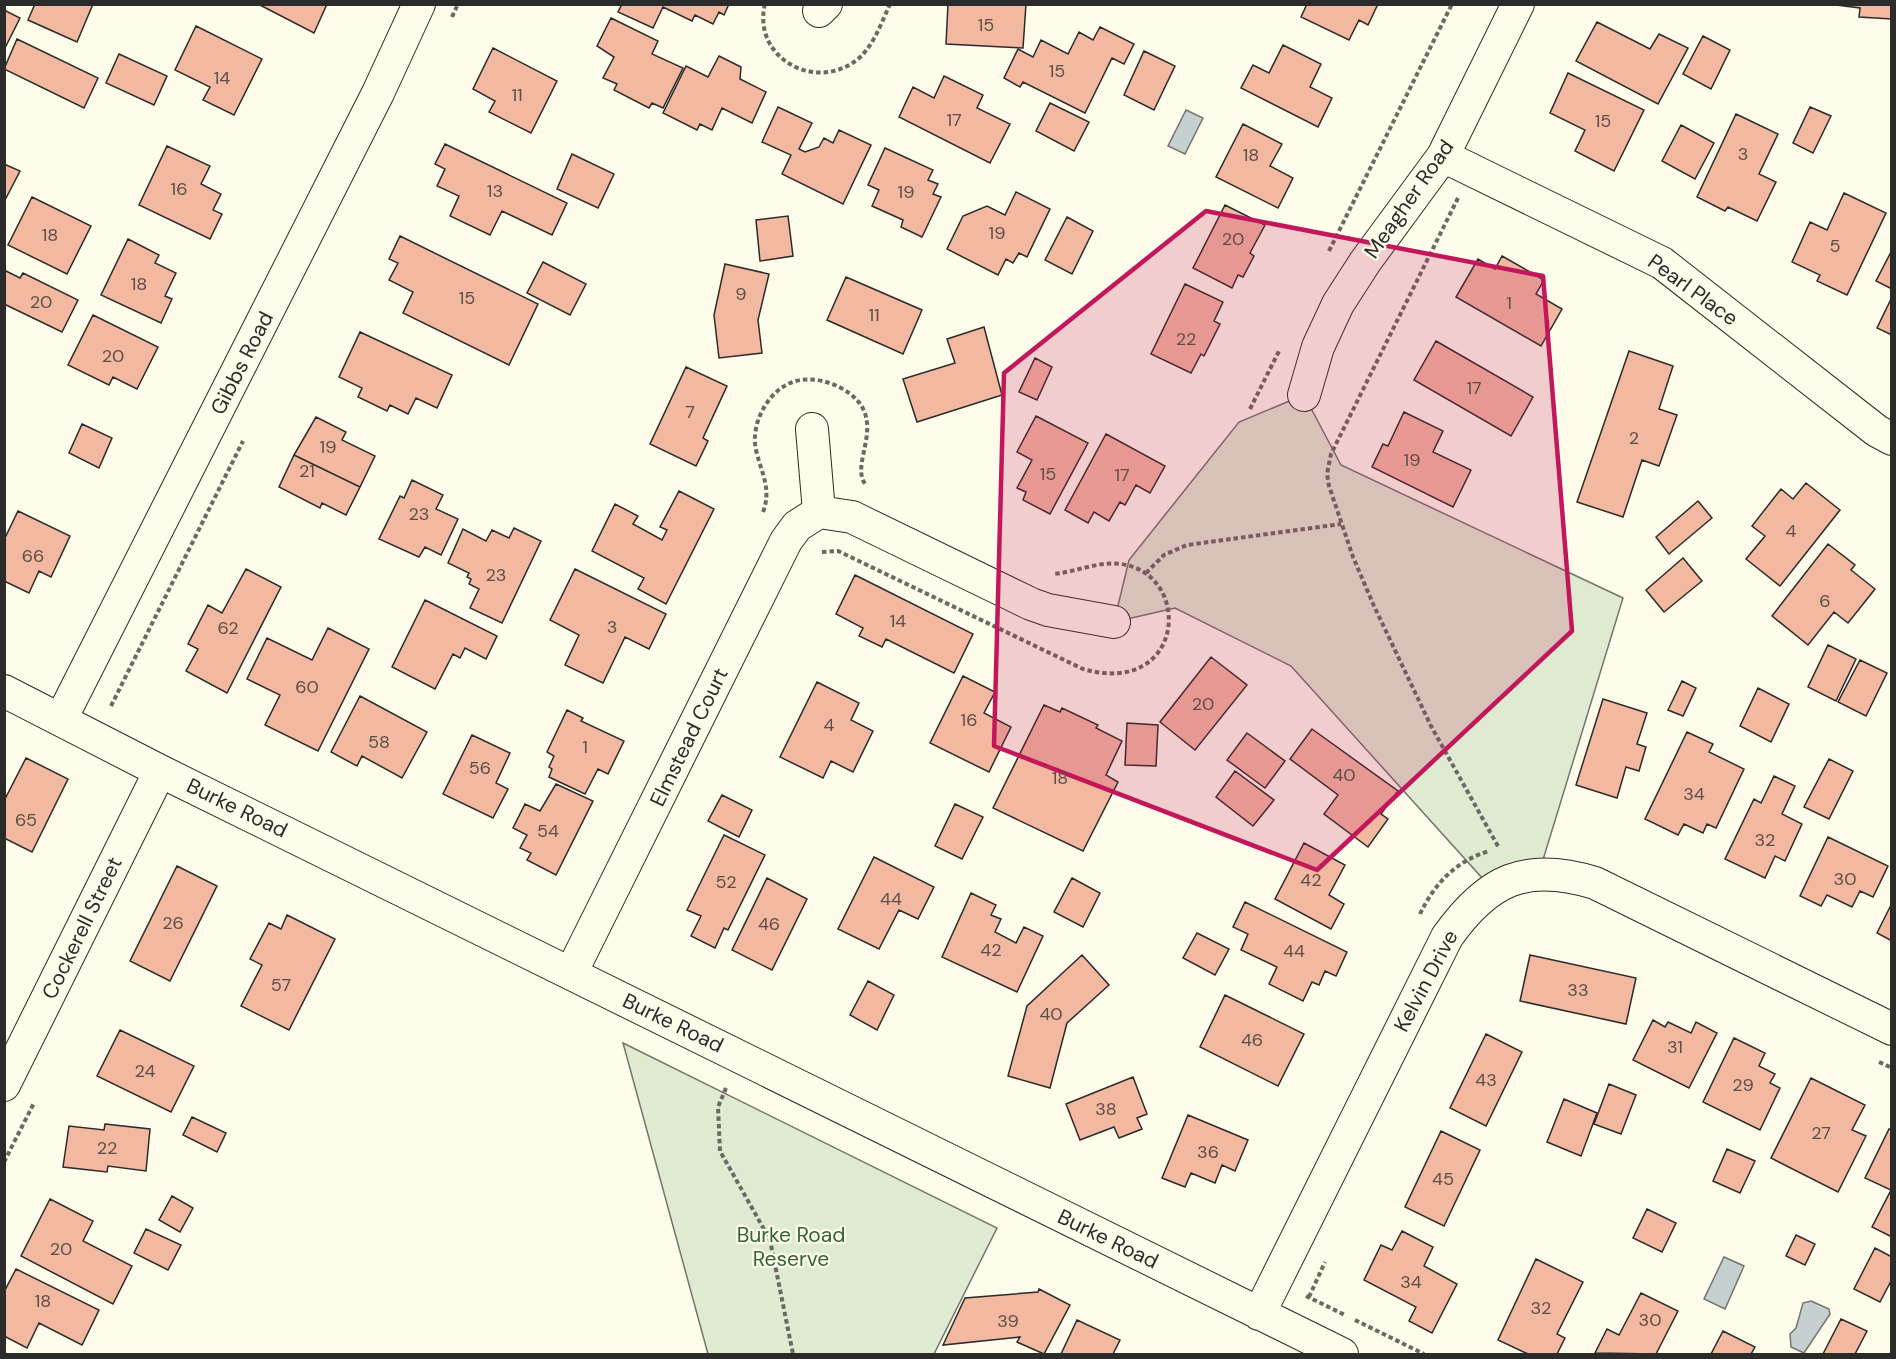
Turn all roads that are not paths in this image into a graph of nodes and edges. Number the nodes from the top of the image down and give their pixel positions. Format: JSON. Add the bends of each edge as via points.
{"nodes":[{"id":1,"x":419,"y":4,"type":"edge"},
{"id":2,"x":1518,"y":4,"type":"edge"},
{"id":3,"x":1443,"y":156,"type":"junction"},
{"id":4,"x":1304,"y":395,"type":"dead end"},
{"id":5,"x":812,"y":429,"type":"dead end"},
{"id":6,"x":1892,"y":439,"type":"edge"},
{"id":7,"x":819,"y":512,"type":"junction"},
{"id":8,"x":1114,"y":622,"type":"dead end"},
{"id":9,"x":4,"y":691,"type":"edge"},
{"id":10,"x":62,"y":719,"type":"junction"},
{"id":11,"x":160,"y":771,"type":"junction"},
{"id":12,"x":571,"y":973,"type":"junction"},
{"id":13,"x":1892,"y":1029,"type":"edge"},
{"id":14,"x":4,"y":1085,"type":"edge"},
{"id":15,"x":1259,"y":1314,"type":"junction"},
{"id":16,"x":1342,"y":1354,"type":"edge"}],
"edges":[{"from":1,"to":10,"type":"street","name":"Gibbs Road","via":[[368,113]]},
{"from":2,"to":3,"type":"street","name":"Meagher Road"},
{"from":3,"to":4,"type":"street","name":"Meagher Road","via":[[1338,304],[1318,347]]},
{"from":3,"to":6,"type":"street","name":"Pearl Place","via":[[1662,263]]},
{"from":5,"to":7,"type":"street"},
{"from":7,"to":8,"type":"street","via":[[852,517],[1031,604]]},
{"from":7,"to":12,"type":"street","name":"Elmstead Court","via":[[797,526],[786,541]]},
{"from":9,"to":10,"type":"street","name":"Burke Road"},
{"from":10,"to":11,"type":"street","name":"Burke Road"},
{"from":11,"to":12,"type":"street","name":"Burke Road"},
{"from":11,"to":14,"type":"street","name":"Cockerell Street"},
{"from":12,"to":15,"type":"street","name":"Burke Road"},
{"from":13,"to":15,"type":"street","name":"Kelvin Drive","via":[[1595,883],[1566,874],[1539,873],[1502,884],[1464,913],[1447,937]]},
{"from":15,"to":16,"type":"street","name":"Burke Road"}]}
